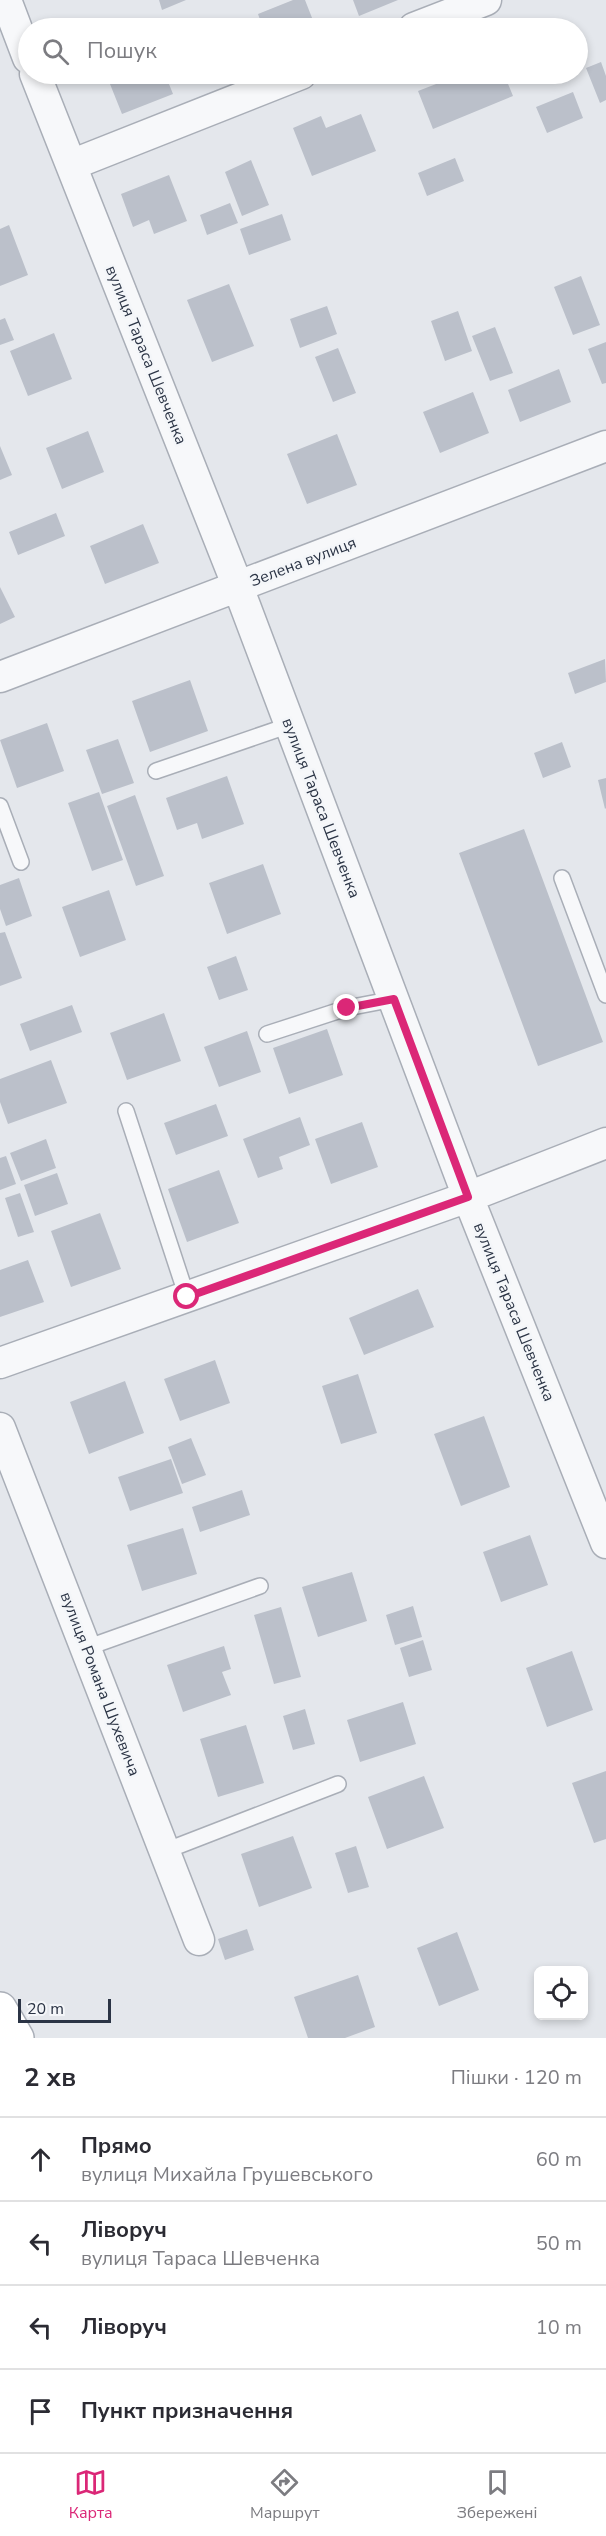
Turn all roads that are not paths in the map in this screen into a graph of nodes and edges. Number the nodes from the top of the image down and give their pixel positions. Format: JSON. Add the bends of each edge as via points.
{"nodes":[{"id":1,"x":6,"y":0,"type":"edge"},
{"id":2,"x":486,"y":0,"type":"edge"},
{"id":3,"x":440,"y":18,"type":"edge"},
{"id":4,"x":18,"y":32,"type":"edge"},
{"id":5,"x":39,"y":84,"type":"edge"},
{"id":6,"x":276,"y":84,"type":"edge"},
{"id":7,"x":71,"y":165,"type":"junction"},
{"id":8,"x":606,"y":446,"type":"edge"},
{"id":9,"x":238,"y":587,"type":"junction"},
{"id":10,"x":0,"y":677,"type":"edge"},
{"id":11,"x":290,"y":725,"type":"junction"},
{"id":12,"x":156,"y":771,"type":"dead end"},
{"id":13,"x":0,"y":806,"type":"edge"},
{"id":14,"x":21,"y":862,"type":"dead end"},
{"id":15,"x":562,"y":878,"type":"dead end"},
{"id":16,"x":606,"y":995,"type":"edge"},
{"id":17,"x":394,"y":999,"type":"junction"},
{"id":18,"x":267,"y":1034,"type":"dead end"},
{"id":19,"x":126,"y":1111,"type":"dead end"},
{"id":20,"x":606,"y":1143,"type":"edge"},
{"id":21,"x":468,"y":1197,"type":"junction"},
{"id":22,"x":187,"y":1297,"type":"junction"},
{"id":23,"x":0,"y":1363,"type":"edge"},
{"id":24,"x":0,"y":1428,"type":"edge"},
{"id":25,"x":606,"y":1543,"type":"edge"},
{"id":26,"x":260,"y":1586,"type":"dead end"},
{"id":27,"x":86,"y":1648,"type":"junction"},
{"id":28,"x":338,"y":1784,"type":"dead end"},
{"id":29,"x":165,"y":1851,"type":"junction"},
{"id":30,"x":199,"y":1940,"type":"dead end"},
{"id":31,"x":0,"y":2009,"type":"edge"},
{"id":32,"x":17,"y":2038,"type":"edge"}],
"edges":[{"from":1,"to":4,"type":"street"},
{"from":2,"to":3,"type":"street"},
{"from":5,"to":7,"type":"street","name":"вулиця Тараса Шевченка"},
{"from":6,"to":7,"type":"street"},
{"from":7,"to":9,"type":"street","name":"вулиця Тараса Шевченка"},
{"from":8,"to":9,"type":"street","name":"Зелена вулиця"},
{"from":9,"to":10,"type":"street","name":"Зелена вулиця"},
{"from":9,"to":11,"type":"street","name":"вулиця Тараса Шевченка"},
{"from":11,"to":12,"type":"lane"},
{"from":11,"to":17,"type":"street","name":"вулиця Тараса Шевченка"},
{"from":13,"to":14,"type":"lane"},
{"from":15,"to":16,"type":"lane"},
{"from":17,"to":18,"type":"lane","via":[[347,1008]]},
{"from":17,"to":21,"type":"street","name":"вулиця Тараса Шевченка"},
{"from":19,"to":22,"type":"lane"},
{"from":20,"to":21,"type":"street"},
{"from":21,"to":22,"type":"street"},
{"from":21,"to":25,"type":"street","name":"вулиця Тараса Шевченка"},
{"from":22,"to":23,"type":"street"},
{"from":24,"to":27,"type":"street","name":"вулиця Романа Шухевича"},
{"from":26,"to":27,"type":"lane"},
{"from":27,"to":29,"type":"street","name":"вулиця Романа Шухевича"},
{"from":28,"to":29,"type":"lane"},
{"from":29,"to":30,"type":"street","name":"вулиця Романа Шухевича"},
{"from":31,"to":32,"type":"main road"}]}
